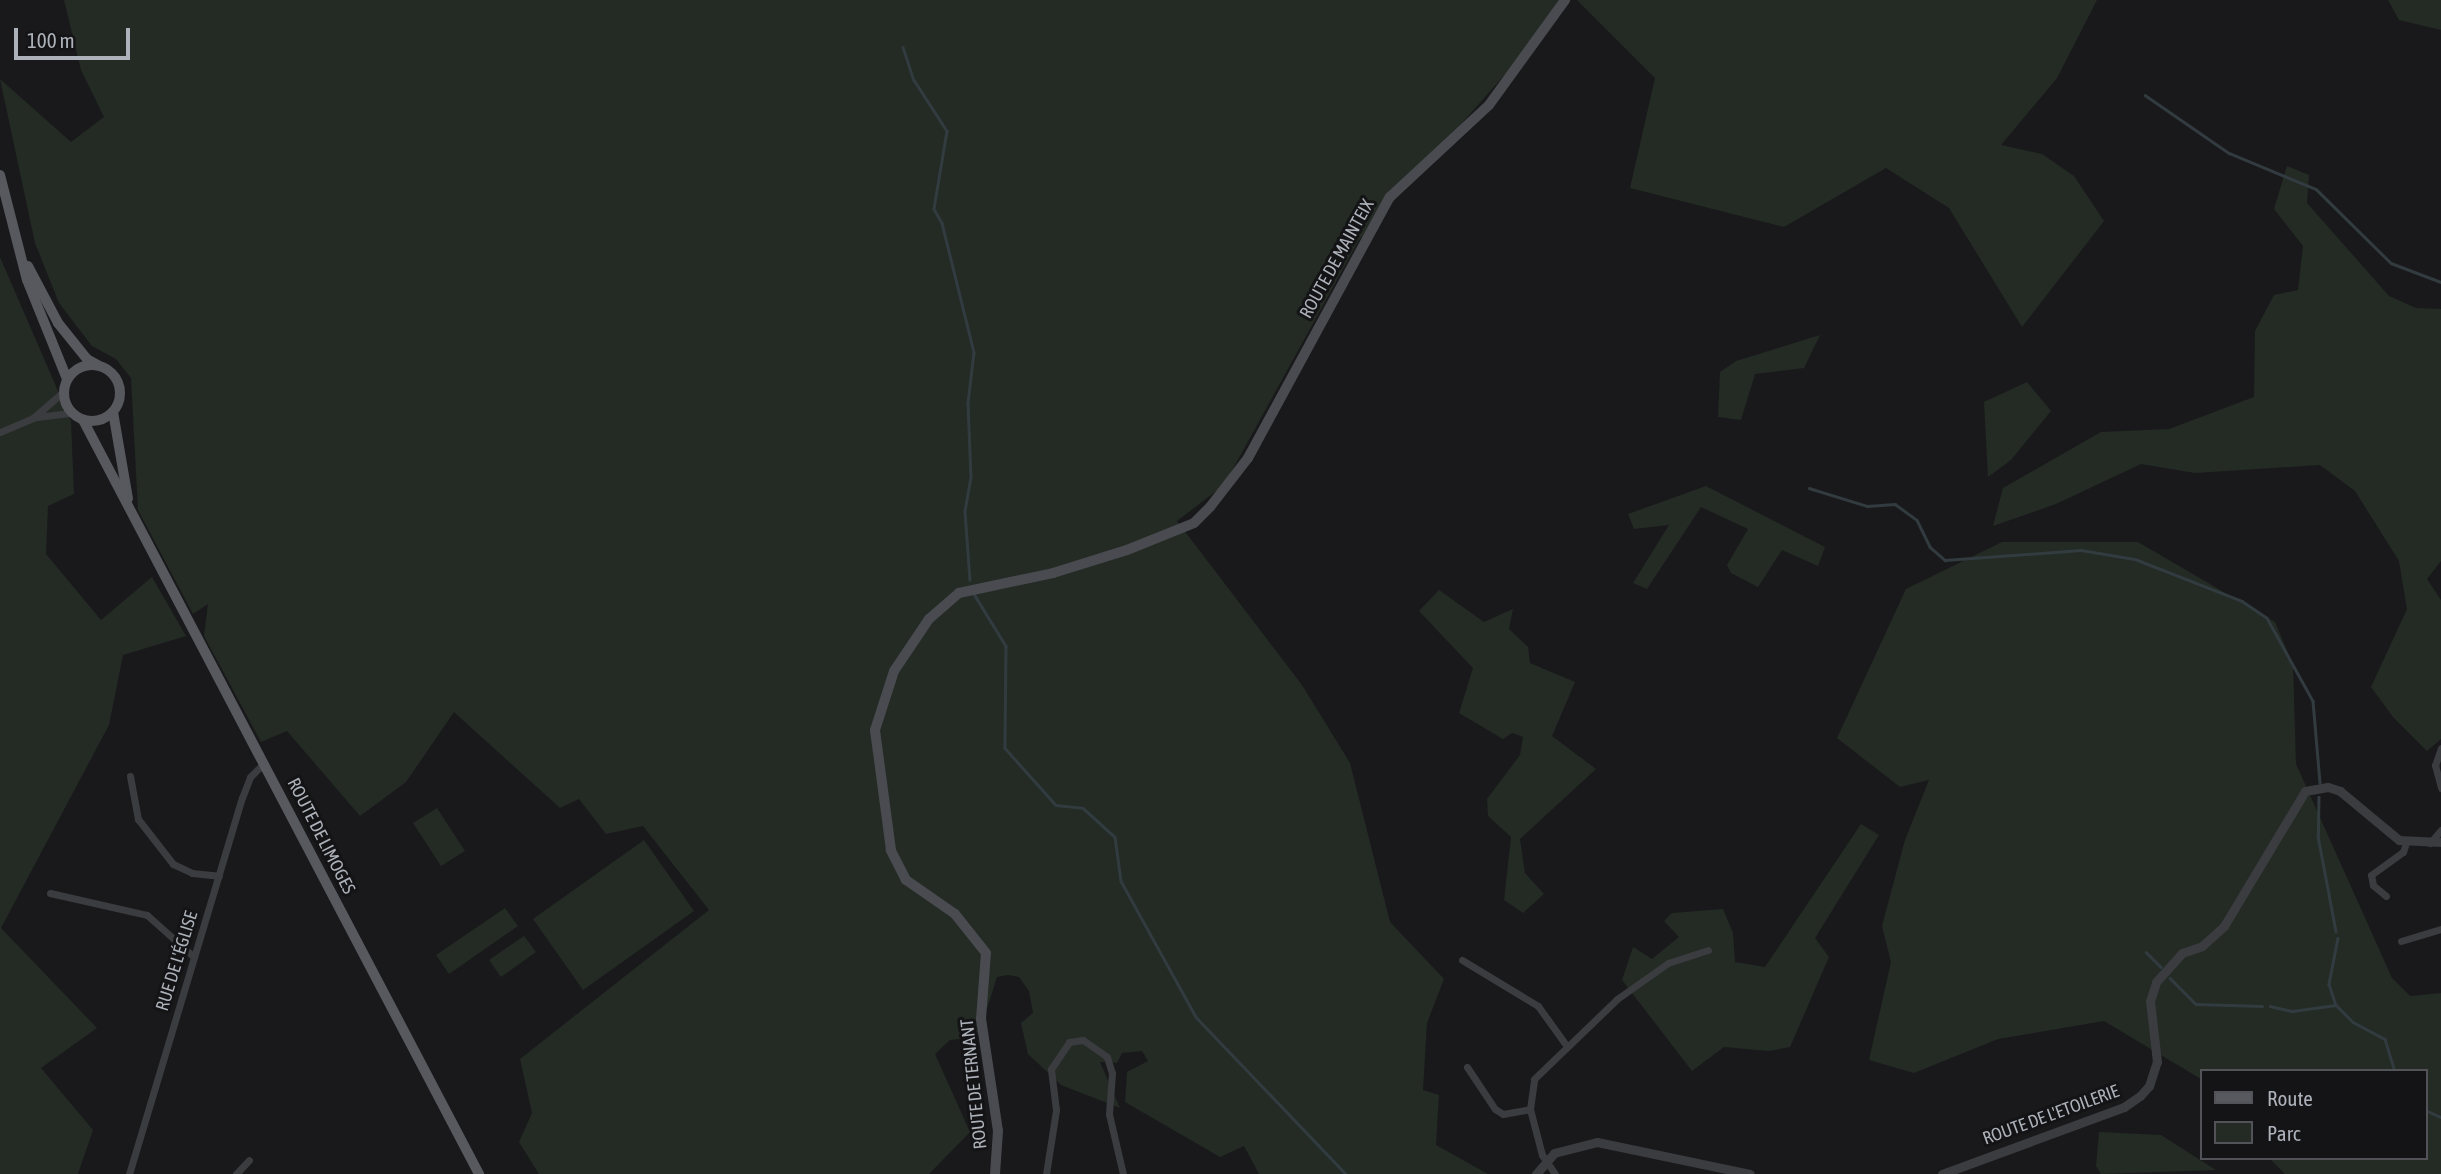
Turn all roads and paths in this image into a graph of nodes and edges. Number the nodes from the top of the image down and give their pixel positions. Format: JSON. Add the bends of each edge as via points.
{"nodes":[{"id":1,"x":1565,"y":0,"type":"edge"},
{"id":2,"x":0,"y":175,"type":"edge"},
{"id":3,"x":21,"y":254,"type":"junction"},
{"id":4,"x":97,"y":365,"type":"junction"},
{"id":5,"x":65,"y":385,"type":"junction"},
{"id":6,"x":113,"y":411,"type":"junction"},
{"id":7,"x":72,"y":413,"type":"junction"},
{"id":8,"x":33,"y":418,"type":"junction"},
{"id":9,"x":83,"y":420,"type":"junction"},
{"id":10,"x":0,"y":432,"type":"edge"},
{"id":11,"x":131,"y":516,"type":"junction"},
{"id":12,"x":1194,"y":523,"type":"joint"},
{"id":13,"x":2441,"y":748,"type":"edge"},
{"id":14,"x":264,"y":763,"type":"junction"},
{"id":15,"x":130,"y":776,"type":"dead end"},
{"id":16,"x":2441,"y":788,"type":"edge"},
{"id":17,"x":2441,"y":830,"type":"edge"},
{"id":18,"x":2441,"y":842,"type":"edge"},
{"id":19,"x":2406,"y":843,"type":"junction"},
{"id":20,"x":2428,"y":844,"type":"junction"},
{"id":21,"x":219,"y":876,"type":"junction"},
{"id":22,"x":50,"y":893,"type":"dead end"},
{"id":23,"x":2386,"y":896,"type":"dead end"},
{"id":24,"x":2441,"y":929,"type":"edge"},
{"id":25,"x":2401,"y":941,"type":"dead end"},
{"id":26,"x":1709,"y":950,"type":"dead end"},
{"id":27,"x":194,"y":957,"type":"junction"},
{"id":28,"x":1462,"y":960,"type":"dead end"},
{"id":29,"x":1566,"y":1045,"type":"junction"},
{"id":30,"x":1467,"y":1067,"type":"dead end"},
{"id":31,"x":1530,"y":1109,"type":"junction"},
{"id":32,"x":249,"y":1160,"type":"dead end"},
{"id":33,"x":1546,"y":1160,"type":"junction"},
{"id":34,"x":129,"y":1174,"type":"edge"},
{"id":35,"x":236,"y":1174,"type":"edge"},
{"id":36,"x":479,"y":1174,"type":"edge"},
{"id":37,"x":995,"y":1174,"type":"edge"},
{"id":38,"x":1046,"y":1174,"type":"edge"},
{"id":39,"x":1123,"y":1174,"type":"edge"},
{"id":40,"x":1535,"y":1174,"type":"edge"},
{"id":41,"x":1555,"y":1174,"type":"edge"},
{"id":42,"x":1750,"y":1174,"type":"edge"},
{"id":43,"x":1942,"y":1174,"type":"edge"}],
"edges":[{"from":1,"to":12,"type":"main road","name":"ROUTE DE MAINTEIX","via":[[1489,105],[1390,197],[1248,458],[1226,491]]},
{"from":2,"to":3,"type":"main road"},
{"from":3,"to":4,"type":"main road","via":[[58,323]]},
{"from":3,"to":5,"type":"main road"},
{"from":4,"to":5,"type":"main road","via":[[80,367]]},
{"from":4,"to":6,"type":"main road","via":[[119,384]]},
{"from":5,"to":7,"type":"main road"},
{"from":5,"to":8,"type":"street","via":[[55,403]]},
{"from":6,"to":9,"type":"main road","via":[[100,420]]},
{"from":6,"to":11,"type":"main road","name":"ROUTE DE LIMOGES"},
{"from":7,"to":8,"type":"street"},
{"from":7,"to":9,"type":"main road"},
{"from":8,"to":10,"type":"street"},
{"from":9,"to":11,"type":"main road","name":"ROUTE DE LIMOGES"},
{"from":11,"to":14,"type":"main road","name":"ROUTE DE LIMOGES"},
{"from":12,"to":37,"type":"main road","name":"ROUTE DE TERNANT","via":[[1053,573],[959,593],[929,619],[909,647],[879,711],[876,754],[896,865],[906,880],[955,914],[986,953],[981,1019],[999,1131]]},
{"from":13,"to":16,"type":"street","via":[[2435,765]]},
{"from":14,"to":21,"type":"street","name":"RUE DE L'ÉGLISE","via":[[250,777]]},
{"from":14,"to":36,"type":"main road","name":"ROUTE DE LIMOGES"},
{"from":15,"to":21,"type":"street","via":[[138,819],[173,864],[192,873]]},
{"from":17,"to":20,"type":"street"},
{"from":18,"to":20,"type":"street"},
{"from":19,"to":20,"type":"street"},
{"from":19,"to":23,"type":"street","via":[[2403,852],[2371,875],[2373,884]]},
{"from":19,"to":43,"type":"street","name":"ROUTE DE L'ETOILERIE","via":[[2340,791],[2328,787],[2305,791],[2224,926],[2202,946],[2182,953],[2156,982],[2150,1001],[2157,1062],[2149,1086],[2140,1096],[2124,1107]]},
{"from":21,"to":27,"type":"street","name":"RUE DE L'ÉGLISE"},
{"from":22,"to":27,"type":"street","via":[[147,915]]},
{"from":24,"to":25,"type":"street"},
{"from":26,"to":29,"type":"street","via":[[1668,963],[1617,999]]},
{"from":27,"to":34,"type":"street","name":"RUE DE L'ÉGLISE"},
{"from":28,"to":29,"type":"street","via":[[1538,1006]]},
{"from":29,"to":31,"type":"street","via":[[1534,1079]]},
{"from":30,"to":31,"type":"street","via":[[1494,1109],[1503,1114]]},
{"from":31,"to":33,"type":"street"},
{"from":32,"to":35,"type":"street"},
{"from":33,"to":40,"type":"street"},
{"from":33,"to":41,"type":"street"},
{"from":33,"to":42,"type":"street","via":[[1567,1146],[1597,1142]]},
{"from":38,"to":39,"type":"street","via":[[1056,1110],[1051,1069],[1069,1042],[1083,1040],[1107,1057],[1112,1073],[1109,1114]]}]}
